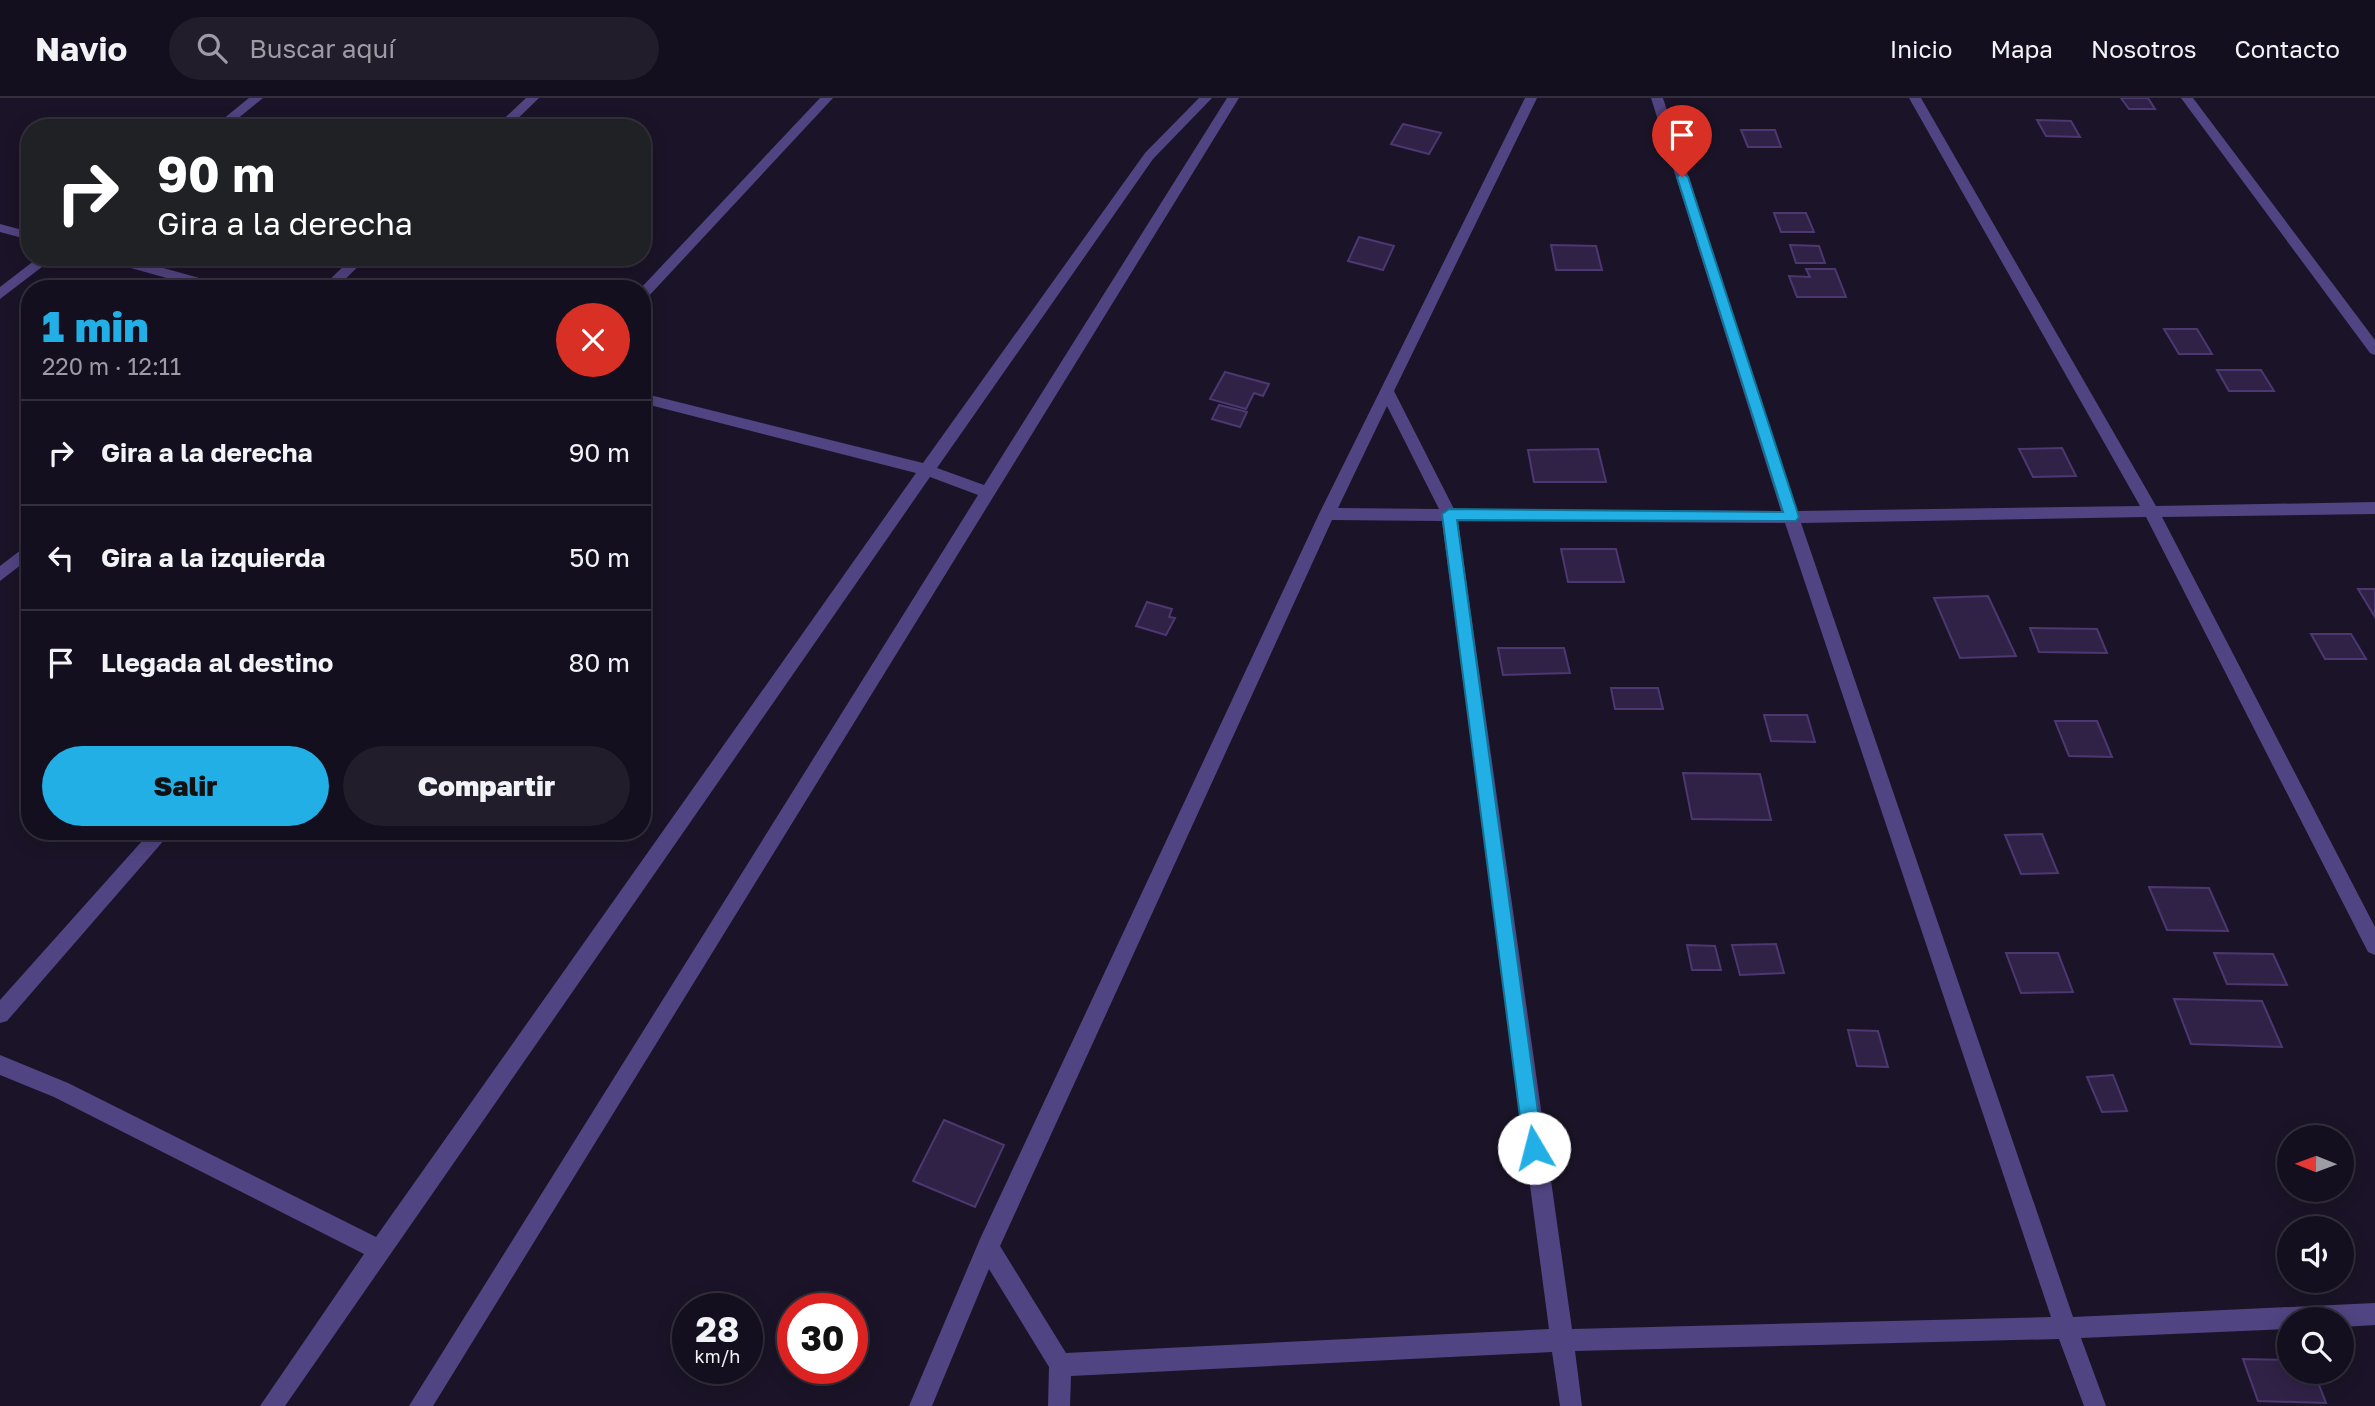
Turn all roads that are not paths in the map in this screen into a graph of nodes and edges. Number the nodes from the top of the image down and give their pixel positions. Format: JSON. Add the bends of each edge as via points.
{"nodes":[{"id":1,"x":257,"y":98,"type":"edge"},
{"id":2,"x":533,"y":98,"type":"edge"},
{"id":3,"x":827,"y":98,"type":"edge"},
{"id":4,"x":1206,"y":98,"type":"edge"},
{"id":5,"x":1233,"y":98,"type":"edge"},
{"id":6,"x":1531,"y":98,"type":"edge"},
{"id":7,"x":1657,"y":98,"type":"edge"},
{"id":8,"x":1915,"y":98,"type":"edge"},
{"id":9,"x":2187,"y":98,"type":"edge"},
{"id":10,"x":230,"y":119,"type":"edge"},
{"id":11,"x":510,"y":119,"type":"edge"},
{"id":12,"x":0,"y":228,"type":"edge"},
{"id":13,"x":21,"y":234,"type":"edge"},
{"id":14,"x":36,"y":266,"type":"edge"},
{"id":15,"x":140,"y":266,"type":"edge"},
{"id":16,"x":351,"y":266,"type":"edge"},
{"id":17,"x":190,"y":280,"type":"edge"},
{"id":18,"x":337,"y":280,"type":"edge"},
{"id":19,"x":651,"y":285,"type":"edge"},
{"id":20,"x":0,"y":294,"type":"edge"},
{"id":21,"x":2375,"y":350,"type":"edge"},
{"id":22,"x":1387,"y":391,"type":"junction"},
{"id":23,"x":651,"y":400,"type":"edge"},
{"id":24,"x":927,"y":470,"type":"junction"},
{"id":25,"x":987,"y":492,"type":"junction"},
{"id":26,"x":2375,"y":508,"type":"edge"},
{"id":27,"x":2151,"y":511,"type":"junction"},
{"id":28,"x":1327,"y":514,"type":"junction"},
{"id":29,"x":1449,"y":514,"type":"junction"},
{"id":30,"x":1791,"y":517,"type":"junction"},
{"id":31,"x":21,"y":557,"type":"edge"},
{"id":32,"x":0,"y":575,"type":"edge"},
{"id":33,"x":155,"y":840,"type":"edge"},
{"id":34,"x":2375,"y":946,"type":"edge"},
{"id":35,"x":0,"y":1014,"type":"edge"},
{"id":36,"x":0,"y":1065,"type":"edge"},
{"id":37,"x":988,"y":1247,"type":"junction"},
{"id":38,"x":379,"y":1251,"type":"junction"},
{"id":39,"x":2375,"y":1314,"type":"edge"},
{"id":40,"x":2066,"y":1328,"type":"junction"},
{"id":41,"x":1560,"y":1340,"type":"junction"},
{"id":42,"x":1060,"y":1365,"type":"junction"},
{"id":43,"x":271,"y":1406,"type":"edge"},
{"id":44,"x":420,"y":1406,"type":"edge"},
{"id":45,"x":920,"y":1406,"type":"edge"},
{"id":46,"x":1059,"y":1406,"type":"edge"},
{"id":47,"x":1571,"y":1406,"type":"edge"},
{"id":48,"x":2095,"y":1406,"type":"edge"}],
"edges":[{"from":1,"to":10,"type":"street"},
{"from":2,"to":11,"type":"street"},
{"from":3,"to":19,"type":"street"},
{"from":4,"to":24,"type":"street","via":[[1149,156]]},
{"from":5,"to":25,"type":"street"},
{"from":6,"to":22,"type":"street"},
{"from":7,"to":30,"type":"street"},
{"from":8,"to":27,"type":"street"},
{"from":9,"to":21,"type":"street"},
{"from":12,"to":13,"type":"street"},
{"from":14,"to":20,"type":"street"},
{"from":15,"to":17,"type":"street"},
{"from":16,"to":18,"type":"street"},
{"from":22,"to":28,"type":"street"},
{"from":22,"to":29,"type":"street"},
{"from":23,"to":24,"type":"street"},
{"from":24,"to":25,"type":"street"},
{"from":24,"to":38,"type":"street"},
{"from":25,"to":44,"type":"street"},
{"from":26,"to":27,"type":"street"},
{"from":27,"to":30,"type":"street"},
{"from":27,"to":34,"type":"street"},
{"from":28,"to":29,"type":"street"},
{"from":28,"to":37,"type":"street"},
{"from":29,"to":30,"type":"street"},
{"from":29,"to":41,"type":"street"},
{"from":30,"to":40,"type":"street"},
{"from":31,"to":32,"type":"street"},
{"from":33,"to":35,"type":"street"},
{"from":36,"to":38,"type":"street","via":[[61,1090]]},
{"from":37,"to":42,"type":"street"},
{"from":37,"to":45,"type":"street"},
{"from":38,"to":43,"type":"street"},
{"from":39,"to":40,"type":"street"},
{"from":40,"to":41,"type":"street"},
{"from":40,"to":48,"type":"street"},
{"from":41,"to":42,"type":"street"},
{"from":41,"to":47,"type":"street"},
{"from":42,"to":46,"type":"street"}]}
